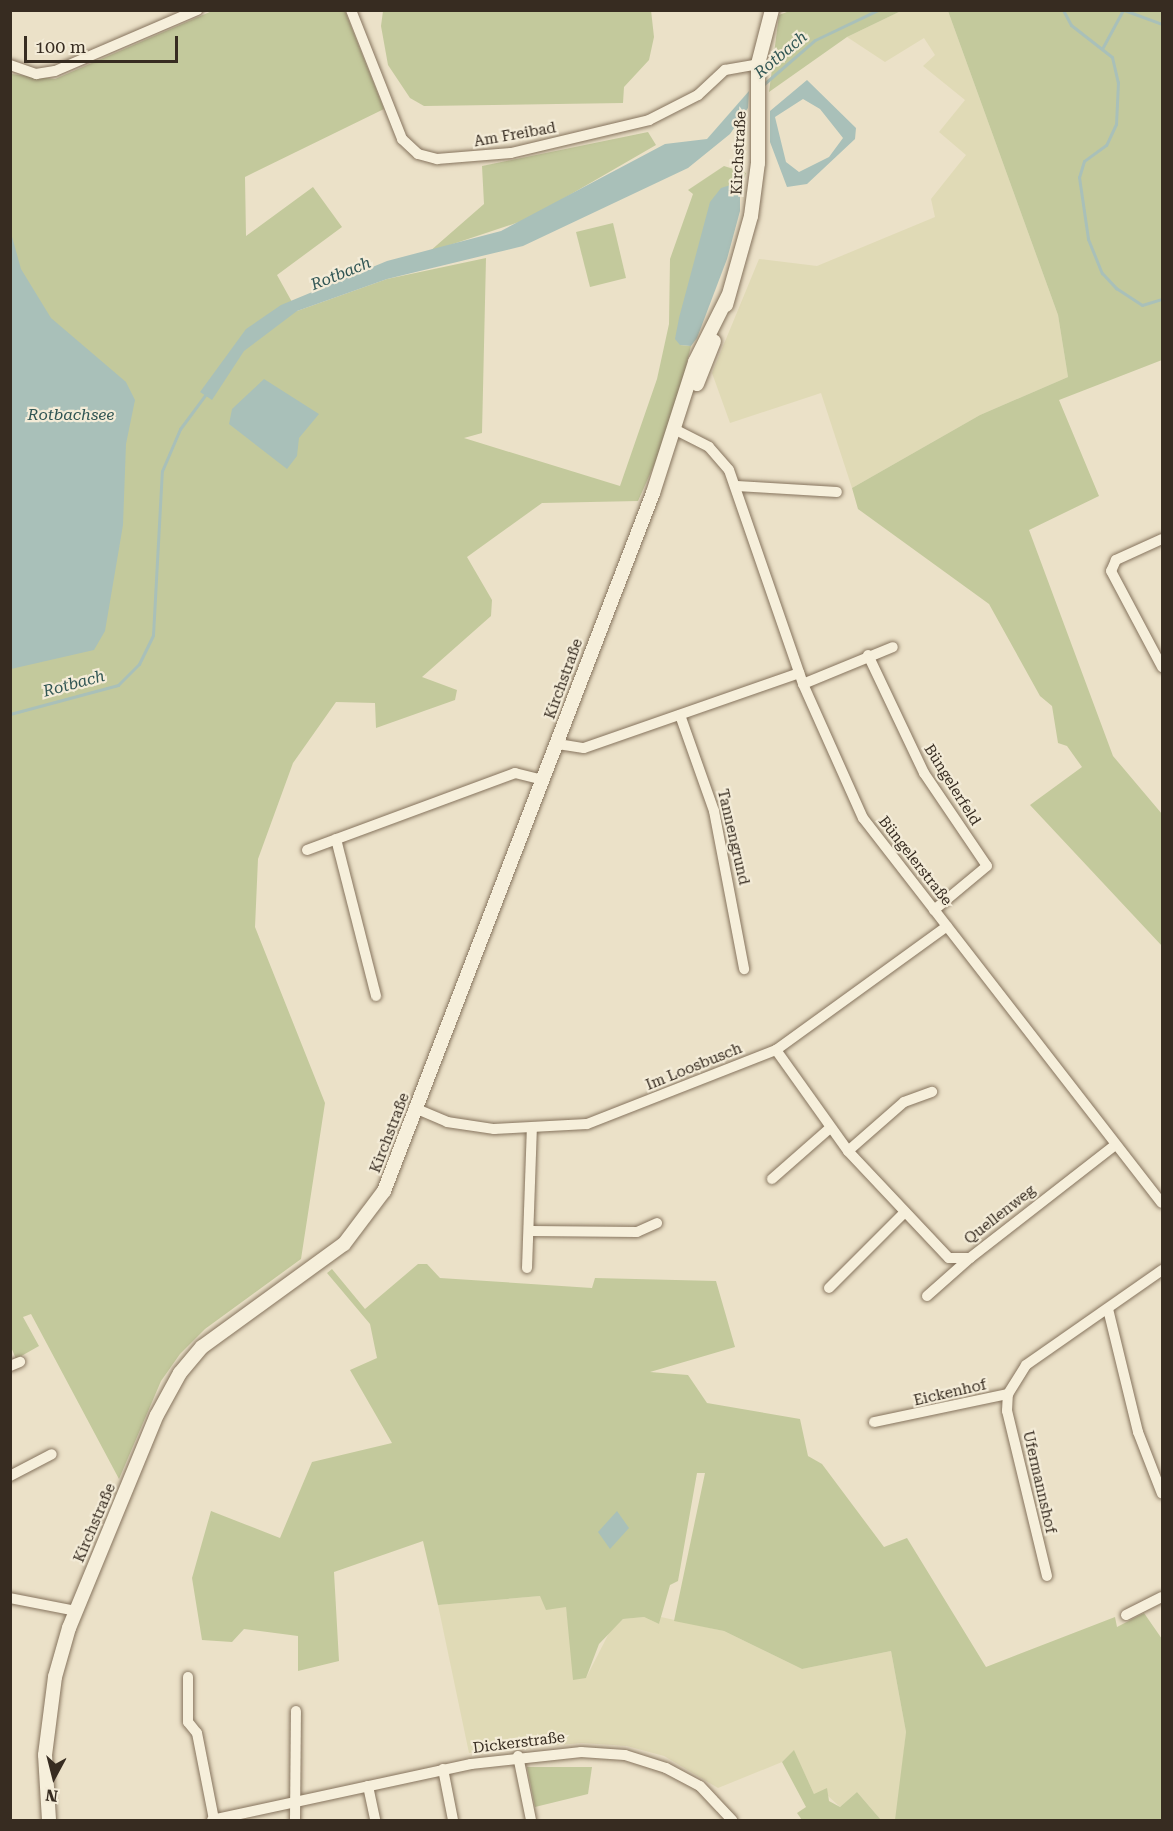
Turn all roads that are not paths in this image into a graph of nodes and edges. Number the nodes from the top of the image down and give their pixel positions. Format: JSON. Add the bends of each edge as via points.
{"nodes":[{"id":1,"x":197,"y":10,"type":"edge"},
{"id":2,"x":351,"y":10,"type":"edge"},
{"id":3,"x":772,"y":10,"type":"edge"},
{"id":4,"x":10,"y":65,"type":"edge"},
{"id":5,"x":758,"y":70,"type":"junction"},
{"id":6,"x":676,"y":430,"type":"junction"},
{"id":7,"x":737,"y":486,"type":"junction"},
{"id":8,"x":837,"y":492,"type":"dead end"},
{"id":9,"x":1162,"y":539,"type":"edge"},
{"id":10,"x":893,"y":647,"type":"dead end"},
{"id":11,"x":868,"y":655,"type":"junction"},
{"id":12,"x":1162,"y":668,"type":"edge"},
{"id":13,"x":801,"y":679,"type":"junction"},
{"id":14,"x":680,"y":715,"type":"junction"},
{"id":15,"x":558,"y":744,"type":"junction"},
{"id":16,"x":543,"y":780,"type":"junction"},
{"id":17,"x":336,"y":839,"type":"junction"},
{"id":18,"x":307,"y":850,"type":"dead end"},
{"id":19,"x":934,"y":910,"type":"junction"},
{"id":20,"x":947,"y":926,"type":"junction"},
{"id":21,"x":744,"y":969,"type":"dead end"},
{"id":22,"x":376,"y":996,"type":"dead end"},
{"id":23,"x":776,"y":1050,"type":"junction"},
{"id":24,"x":932,"y":1092,"type":"dead end"},
{"id":25,"x":417,"y":1109,"type":"junction"},
{"id":26,"x":532,"y":1128,"type":"junction"},
{"id":27,"x":829,"y":1129,"type":"junction"},
{"id":28,"x":1115,"y":1145,"type":"junction"},
{"id":29,"x":848,"y":1151,"type":"junction"},
{"id":30,"x":772,"y":1179,"type":"dead end"},
{"id":31,"x":1162,"y":1203,"type":"edge"},
{"id":32,"x":904,"y":1213,"type":"junction"},
{"id":33,"x":657,"y":1223,"type":"dead end"},
{"id":34,"x":531,"y":1231,"type":"junction"},
{"id":35,"x":970,"y":1258,"type":"junction"},
{"id":36,"x":527,"y":1268,"type":"dead end"},
{"id":37,"x":1162,"y":1270,"type":"edge"},
{"id":38,"x":829,"y":1288,"type":"dead end"},
{"id":39,"x":927,"y":1296,"type":"dead end"},
{"id":40,"x":1108,"y":1309,"type":"junction"},
{"id":41,"x":1008,"y":1394,"type":"junction"},
{"id":42,"x":874,"y":1422,"type":"dead end"},
{"id":43,"x":52,"y":1454,"type":"dead end"},
{"id":44,"x":10,"y":1476,"type":"edge"},
{"id":45,"x":1162,"y":1494,"type":"edge"},
{"id":46,"x":1047,"y":1576,"type":"dead end"},
{"id":47,"x":1162,"y":1597,"type":"edge"},
{"id":48,"x":10,"y":1598,"type":"edge"},
{"id":49,"x":76,"y":1611,"type":"junction"},
{"id":50,"x":1126,"y":1615,"type":"dead end"},
{"id":51,"x":188,"y":1677,"type":"dead end"},
{"id":52,"x":296,"y":1711,"type":"dead end"},
{"id":53,"x":518,"y":1756,"type":"junction"},
{"id":54,"x":443,"y":1769,"type":"junction"},
{"id":55,"x":368,"y":1786,"type":"junction"},
{"id":56,"x":47,"y":1795,"type":"junction"},
{"id":57,"x":292,"y":1804,"type":"junction"},
{"id":58,"x":213,"y":1820,"type":"edge"},
{"id":59,"x":49,"y":1821,"type":"edge"},
{"id":60,"x":56,"y":1821,"type":"edge"},
{"id":61,"x":295,"y":1821,"type":"edge"},
{"id":62,"x":375,"y":1821,"type":"edge"},
{"id":63,"x":453,"y":1821,"type":"edge"},
{"id":64,"x":531,"y":1821,"type":"edge"},
{"id":65,"x":732,"y":1821,"type":"edge"}],
"edges":[{"from":1,"to":4,"type":"street","via":[[55,72],[36,74]]},
{"from":2,"to":5,"type":"street","name":"Am Freibad","via":[[402,139],[418,154],[464,158],[582,138],[665,114],[725,70]]},
{"from":3,"to":5,"type":"street","name":"Kirchstraße"},
{"from":5,"to":6,"type":"street","name":"Kirchstraße","via":[[751,216],[728,296],[695,362]]},
{"from":6,"to":7,"type":"street","name":"Büngelerstraße","via":[[721,456]]},
{"from":6,"to":15,"type":"street","name":"Kirchstraße"},
{"from":7,"to":8,"type":"street"},
{"from":7,"to":13,"type":"street","name":"Büngelerstraße"},
{"from":9,"to":12,"type":"street","via":[[1116,560],[1111,571]]},
{"from":10,"to":11,"type":"street"},
{"from":11,"to":13,"type":"street"},
{"from":11,"to":19,"type":"street","name":"Büngelerfeld","via":[[924,773],[987,866]]},
{"from":13,"to":14,"type":"street"},
{"from":13,"to":19,"type":"street","name":"Büngelerstraße","via":[[863,818]]},
{"from":14,"to":15,"type":"street","via":[[584,748]]},
{"from":14,"to":21,"type":"street","name":"Tannengrund","via":[[714,811]]},
{"from":15,"to":16,"type":"street","name":"Kirchstraße"},
{"from":16,"to":17,"type":"street","via":[[515,773]]},
{"from":16,"to":25,"type":"street","name":"Kirchstraße"},
{"from":17,"to":18,"type":"street"},
{"from":17,"to":22,"type":"street"},
{"from":19,"to":20,"type":"street","name":"Büngelerstraße"},
{"from":20,"to":23,"type":"street","name":"Im Loosbusch"},
{"from":20,"to":28,"type":"street","name":"Büngelerstraße"},
{"from":23,"to":26,"type":"street","name":"Im Loosbusch","via":[[587,1124]]},
{"from":23,"to":27,"type":"street","name":"Quellenweg"},
{"from":24,"to":29,"type":"street","via":[[904,1102]]},
{"from":25,"to":26,"type":"street","name":"Im Loosbusch","via":[[447,1122],[494,1130]]},
{"from":25,"to":49,"type":"street","name":"Kirchstraße","via":[[384,1191],[344,1244],[202,1347],[180,1373],[156,1415]]},
{"from":26,"to":34,"type":"street"},
{"from":27,"to":29,"type":"street","name":"Quellenweg"},
{"from":27,"to":30,"type":"street"},
{"from":28,"to":31,"type":"street","name":"Büngelerstraße"},
{"from":28,"to":35,"type":"street","name":"Quellenweg"},
{"from":29,"to":32,"type":"street","name":"Quellenweg"},
{"from":32,"to":35,"type":"street","name":"Quellenweg","via":[[949,1258]]},
{"from":32,"to":38,"type":"street"},
{"from":33,"to":34,"type":"street","via":[[637,1232]]},
{"from":34,"to":36,"type":"street"},
{"from":35,"to":39,"type":"street"},
{"from":37,"to":40,"type":"street","name":"Eickenhof"},
{"from":40,"to":41,"type":"street","name":"Eickenhof","via":[[1026,1365]]},
{"from":40,"to":45,"type":"street","via":[[1138,1432]]},
{"from":41,"to":42,"type":"street","name":"Eickenhof"},
{"from":41,"to":46,"type":"street","name":"Ufermannshof","via":[[1007,1411]]},
{"from":43,"to":44,"type":"street"},
{"from":47,"to":50,"type":"street"},
{"from":48,"to":49,"type":"street"},
{"from":49,"to":56,"type":"street","name":"Kirchstraße","via":[[50,1701]]},
{"from":51,"to":58,"type":"street","name":"Dickerstraße","via":[[188,1722],[197,1733]]},
{"from":52,"to":57,"type":"street"},
{"from":53,"to":54,"type":"street","name":"Dickerstraße"},
{"from":53,"to":64,"type":"street"},
{"from":53,"to":65,"type":"street","name":"Dickerstraße","via":[[594,1752],[645,1760],[700,1786]]},
{"from":54,"to":55,"type":"street","name":"Dickerstraße"},
{"from":54,"to":63,"type":"street"},
{"from":55,"to":57,"type":"street","name":"Dickerstraße"},
{"from":55,"to":62,"type":"street"},
{"from":56,"to":59,"type":"street","name":"Kirchstraße"},
{"from":56,"to":60,"type":"street","name":"Kirchstraße"},
{"from":57,"to":58,"type":"street","name":"Dickerstraße"},
{"from":57,"to":61,"type":"street"}]}
